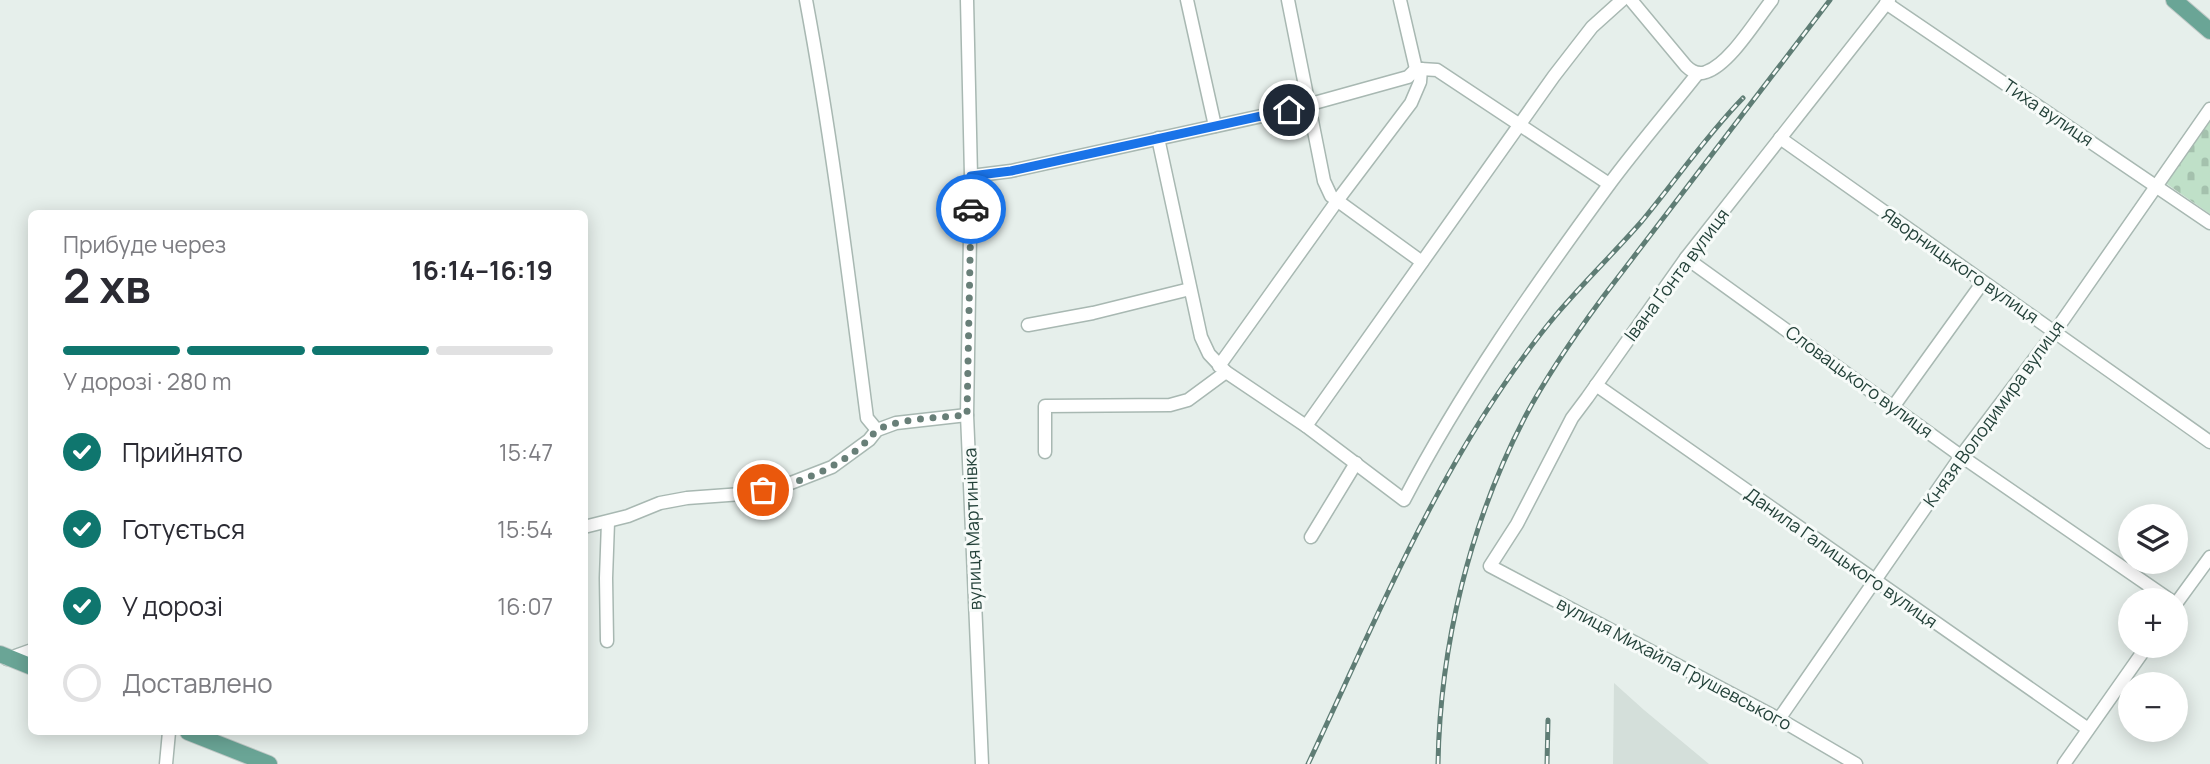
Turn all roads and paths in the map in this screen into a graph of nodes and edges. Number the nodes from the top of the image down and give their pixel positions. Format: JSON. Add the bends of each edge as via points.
{"nodes":[{"id":1,"x":806,"y":0,"type":"edge"},
{"id":2,"x":967,"y":0,"type":"edge"},
{"id":3,"x":1187,"y":0,"type":"edge"},
{"id":4,"x":1288,"y":0,"type":"edge"},
{"id":5,"x":1401,"y":0,"type":"edge"},
{"id":6,"x":1622,"y":0,"type":"edge"},
{"id":7,"x":1631,"y":0,"type":"edge"},
{"id":8,"x":1772,"y":0,"type":"edge"},
{"id":9,"x":2174,"y":0,"type":"edge"},
{"id":10,"x":1887,"y":1,"type":"edge"},
{"id":11,"x":2210,"y":31,"type":"edge"},
{"id":12,"x":1418,"y":69,"type":"junction"},
{"id":13,"x":1698,"y":73,"type":"junction"},
{"id":14,"x":1310,"y":104,"type":"junction"},
{"id":15,"x":2210,"y":109,"type":"edge"},
{"id":16,"x":1519,"y":124,"type":"junction"},
{"id":17,"x":1215,"y":126,"type":"junction"},
{"id":18,"x":1158,"y":138,"type":"junction"},
{"id":19,"x":1780,"y":138,"type":"junction"},
{"id":20,"x":971,"y":176,"type":"junction"},
{"id":21,"x":1609,"y":184,"type":"junction"},
{"id":22,"x":2157,"y":186,"type":"junction"},
{"id":23,"x":1337,"y":201,"type":"junction"},
{"id":24,"x":2210,"y":223,"type":"edge"},
{"id":25,"x":1686,"y":258,"type":"junction"},
{"id":26,"x":1422,"y":262,"type":"junction"},
{"id":27,"x":1983,"y":282,"type":"junction"},
{"id":28,"x":1190,"y":289,"type":"junction"},
{"id":29,"x":1028,"y":326,"type":"dead end"},
{"id":30,"x":2054,"y":333,"type":"junction"},
{"id":31,"x":1222,"y":369,"type":"junction"},
{"id":32,"x":1596,"y":385,"type":"junction"},
{"id":33,"x":1893,"y":407,"type":"junction"},
{"id":34,"x":967,"y":415,"type":"junction"},
{"id":35,"x":1306,"y":426,"type":"junction"},
{"id":36,"x":877,"y":430,"type":"junction"},
{"id":37,"x":2210,"y":442,"type":"edge"},
{"id":38,"x":1045,"y":452,"type":"dead end"},
{"id":39,"x":1961,"y":456,"type":"junction"},
{"id":40,"x":1356,"y":463,"type":"junction"},
{"id":41,"x":608,"y":522,"type":"junction"},
{"id":42,"x":588,"y":526,"type":"edge"},
{"id":43,"x":1311,"y":537,"type":"dead end"},
{"id":44,"x":2210,"y":557,"type":"edge"},
{"id":45,"x":1490,"y":566,"type":"joint"},
{"id":46,"x":1874,"y":581,"type":"junction"},
{"id":47,"x":2153,"y":588,"type":"edge"},
{"id":48,"x":2187,"y":588,"type":"edge"},
{"id":49,"x":607,"y":641,"type":"dead end"},
{"id":50,"x":28,"y":651,"type":"edge"},
{"id":51,"x":3,"y":658,"type":"edge"},
{"id":52,"x":2138,"y":658,"type":"edge"},
{"id":53,"x":28,"y":666,"type":"edge"},
{"id":54,"x":1779,"y":719,"type":"junction"},
{"id":55,"x":2088,"y":729,"type":"junction"},
{"id":56,"x":169,"y":735,"type":"edge"},
{"id":57,"x":196,"y":735,"type":"edge"},
{"id":58,"x":166,"y":764,"type":"edge"},
{"id":59,"x":269,"y":764,"type":"edge"},
{"id":60,"x":982,"y":764,"type":"edge"},
{"id":61,"x":1856,"y":764,"type":"edge"},
{"id":62,"x":2064,"y":764,"type":"edge"}],
"edges":[{"from":1,"to":36,"type":"street","via":[[867,418]]},
{"from":2,"to":20,"type":"street","name":"вулиця Мартинівка"},
{"from":3,"to":17,"type":"street"},
{"from":4,"to":14,"type":"street"},
{"from":5,"to":12,"type":"street"},
{"from":6,"to":16,"type":"street","via":[[1592,27]]},
{"from":7,"to":13,"type":"street","via":[[1686,66]]},
{"from":8,"to":13,"type":"street","via":[[1730,54],[1705,73]]},
{"from":9,"to":11,"type":"main road"},
{"from":10,"to":19,"type":"street","name":"Івана Ґонта вулиця"},
{"from":10,"to":22,"type":"street","name":"Тиха вулиця"},
{"from":12,"to":14,"type":"street","via":[[1408,77]]},
{"from":12,"to":16,"type":"street","via":[[1437,70]]},
{"from":12,"to":23,"type":"street","via":[[1420,82],[1411,103]]},
{"from":13,"to":21,"type":"street"},
{"from":14,"to":17,"type":"street"},
{"from":14,"to":23,"type":"street","via":[[1324,181]]},
{"from":15,"to":22,"type":"street","name":"Князя Володимира вулиця"},
{"from":16,"to":21,"type":"street"},
{"from":16,"to":26,"type":"street"},
{"from":17,"to":18,"type":"street"},
{"from":18,"to":20,"type":"street"},
{"from":18,"to":28,"type":"street"},
{"from":19,"to":25,"type":"street","name":"Івана Ґонта вулиця"},
{"from":19,"to":27,"type":"street","name":"Яворницького вулиця"},
{"from":20,"to":34,"type":"street","name":"вулиця Мартинівка"},
{"from":21,"to":40,"type":"street","via":[[1503,332],[1404,500]]},
{"from":22,"to":24,"type":"street","name":"Тиха вулиця"},
{"from":22,"to":30,"type":"street","name":"Князя Володимира вулиця"},
{"from":23,"to":26,"type":"street"},
{"from":23,"to":31,"type":"street"},
{"from":25,"to":32,"type":"street","name":"Івана Ґонта вулиця"},
{"from":25,"to":33,"type":"street","name":"Словацького вулиця"},
{"from":26,"to":35,"type":"street"},
{"from":27,"to":30,"type":"street","name":"Яворницького вулиця"},
{"from":27,"to":33,"type":"street"},
{"from":28,"to":29,"type":"street"},
{"from":28,"to":31,"type":"street","via":[[1201,337]]},
{"from":30,"to":37,"type":"street","name":"Яворницького вулиця"},
{"from":30,"to":39,"type":"street","name":"Князя Володимира вулиця"},
{"from":31,"to":35,"type":"street"},
{"from":31,"to":38,"type":"street","via":[[1188,400],[1170,405],[1045,406]]},
{"from":32,"to":45,"type":"street","name":"Івана Ґонта вулиця"},
{"from":32,"to":46,"type":"street","name":"Данила Галицького вулиця"},
{"from":33,"to":39,"type":"street","name":"Словацького вулиця"},
{"from":34,"to":36,"type":"street","via":[[896,423]]},
{"from":34,"to":60,"type":"street","name":"вулиця Мартинівка"},
{"from":35,"to":40,"type":"street"},
{"from":36,"to":41,"type":"street","via":[[832,467],[783,486],[673,500]]},
{"from":39,"to":46,"type":"street","name":"Князя Володимира вулиця"},
{"from":39,"to":47,"type":"street","name":"Словацького вулиця"},
{"from":40,"to":43,"type":"street"},
{"from":41,"to":42,"type":"street"},
{"from":41,"to":49,"type":"street"},
{"from":44,"to":48,"type":"street"},
{"from":45,"to":54,"type":"street","name":"вулиця Михайла Грушевського"},
{"from":46,"to":54,"type":"street","name":"Князя Володимира вулиця"},
{"from":46,"to":55,"type":"street","name":"Данила Галицького вулиця"},
{"from":50,"to":51,"type":"street"},
{"from":51,"to":53,"type":"main road"},
{"from":52,"to":55,"type":"street"},
{"from":54,"to":61,"type":"street","name":"вулиця Михайла Грушевського"},
{"from":55,"to":62,"type":"street"},
{"from":56,"to":58,"type":"street"},
{"from":57,"to":59,"type":"main road"}]}
